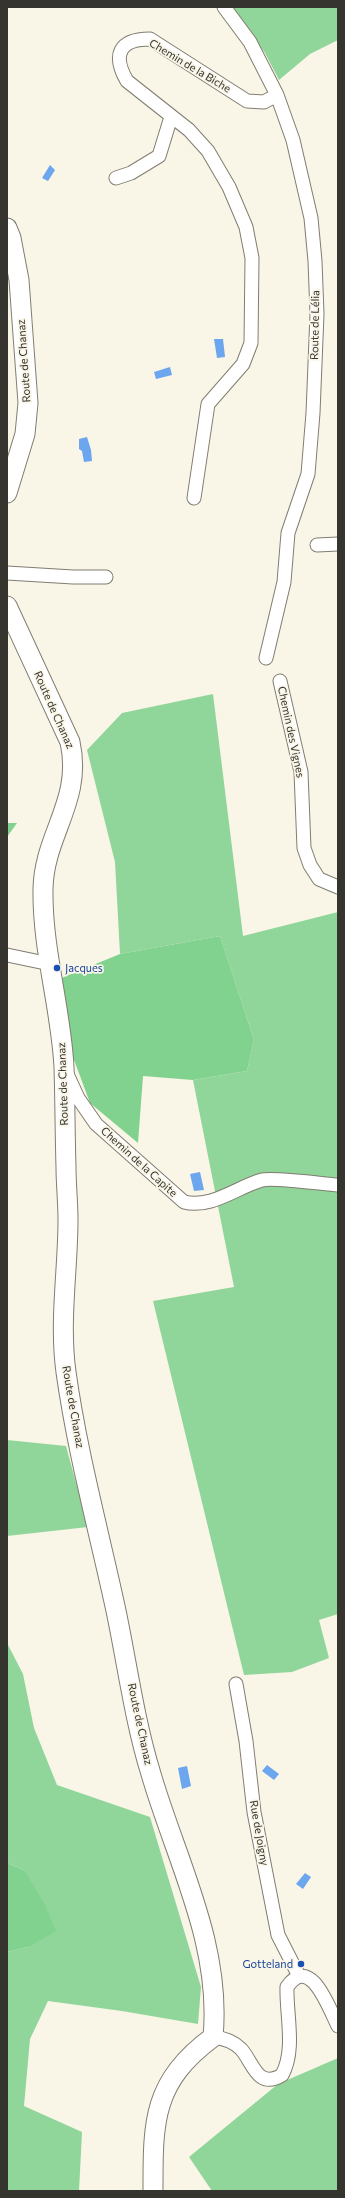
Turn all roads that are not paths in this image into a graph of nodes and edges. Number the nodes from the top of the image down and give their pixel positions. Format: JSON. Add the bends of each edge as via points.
{"nodes":[{"id":1,"x":224,"y":7,"type":"edge"},
{"id":2,"x":277,"y":95,"type":"junction"},
{"id":3,"x":171,"y":117,"type":"junction"},
{"id":4,"x":116,"y":178,"type":"dead end"},
{"id":5,"x":7,"y":228,"type":"edge"},
{"id":6,"x":7,"y":493,"type":"edge"},
{"id":7,"x":194,"y":498,"type":"dead end"},
{"id":8,"x":338,"y":544,"type":"edge"},
{"id":9,"x":317,"y":545,"type":"dead end"},
{"id":10,"x":7,"y":572,"type":"edge"},
{"id":11,"x":106,"y":576,"type":"dead end"},
{"id":12,"x":7,"y":606,"type":"edge"},
{"id":13,"x":266,"y":658,"type":"dead end"},
{"id":14,"x":280,"y":681,"type":"dead end"},
{"id":15,"x":338,"y":887,"type":"edge"},
{"id":16,"x":7,"y":955,"type":"edge"},
{"id":17,"x":50,"y":964,"type":"junction"},
{"id":18,"x":64,"y":1066,"type":"junction"},
{"id":19,"x":338,"y":1185,"type":"edge"},
{"id":20,"x":236,"y":1684,"type":"dead end"},
{"id":21,"x":299,"y":1976,"type":"junction"},
{"id":22,"x":338,"y":2026,"type":"edge"},
{"id":23,"x":213,"y":2037,"type":"junction"},
{"id":24,"x":153,"y":2191,"type":"edge"}],
"edges":[{"from":1,"to":2,"type":"street","name":"Route de Lélia","via":[[250,42]]},
{"from":2,"to":3,"type":"street","name":"Chemin de la Biche","via":[[264,102],[247,101],[150,40],[134,40],[125,45],[119,57],[121,70],[127,81]]},
{"from":2,"to":13,"type":"street","name":"Route de Lélia","via":[[293,140],[311,218],[317,314],[308,474],[288,533],[284,582]]},
{"from":3,"to":4,"type":"street","via":[[159,156],[131,173]]},
{"from":3,"to":7,"type":"street","name":"Chemin de la Biche","via":[[189,130],[208,151],[230,186],[246,227],[252,258],[251,343],[243,364],[208,404]]},
{"from":5,"to":6,"type":"street","name":"Route de Chanaz","via":[[19,280],[28,403],[25,434]]},
{"from":8,"to":9,"type":"street"},
{"from":10,"to":11,"type":"street","via":[[73,577]]},
{"from":12,"to":17,"type":"street","name":"Route de Chanaz","via":[[70,742],[73,754],[72,789],[49,850],[44,872],[44,915]]},
{"from":14,"to":15,"type":"street","name":"Chemin des Vignes","via":[[302,772],[304,848],[310,865],[319,879]]},
{"from":16,"to":17,"type":"street"},
{"from":17,"to":18,"type":"street","name":"Route de Chanaz"},
{"from":18,"to":19,"type":"street","name":"Chemin de la Capite","via":[[78,1098],[96,1124],[184,1202],[193,1204],[224,1196],[263,1180]]},
{"from":18,"to":23,"type":"street","name":"Route de Chanaz","via":[[68,1218],[64,1300],[66,1370],[84,1469],[150,1772],[192,1890],[202,1926],[213,1988]]},
{"from":20,"to":21,"type":"street","name":"Rue de Joigny","via":[[254,1812],[278,1935]]},
{"from":21,"to":22,"type":"street","via":[[306,1976],[314,1981]]},
{"from":21,"to":23,"type":"street","via":[[293,1979],[288,1987],[288,2053],[282,2075],[264,2079],[256,2073],[239,2047],[224,2039]]},
{"from":23,"to":24,"type":"street","via":[[198,2048],[179,2069],[164,2093],[154,2130]]}]}
